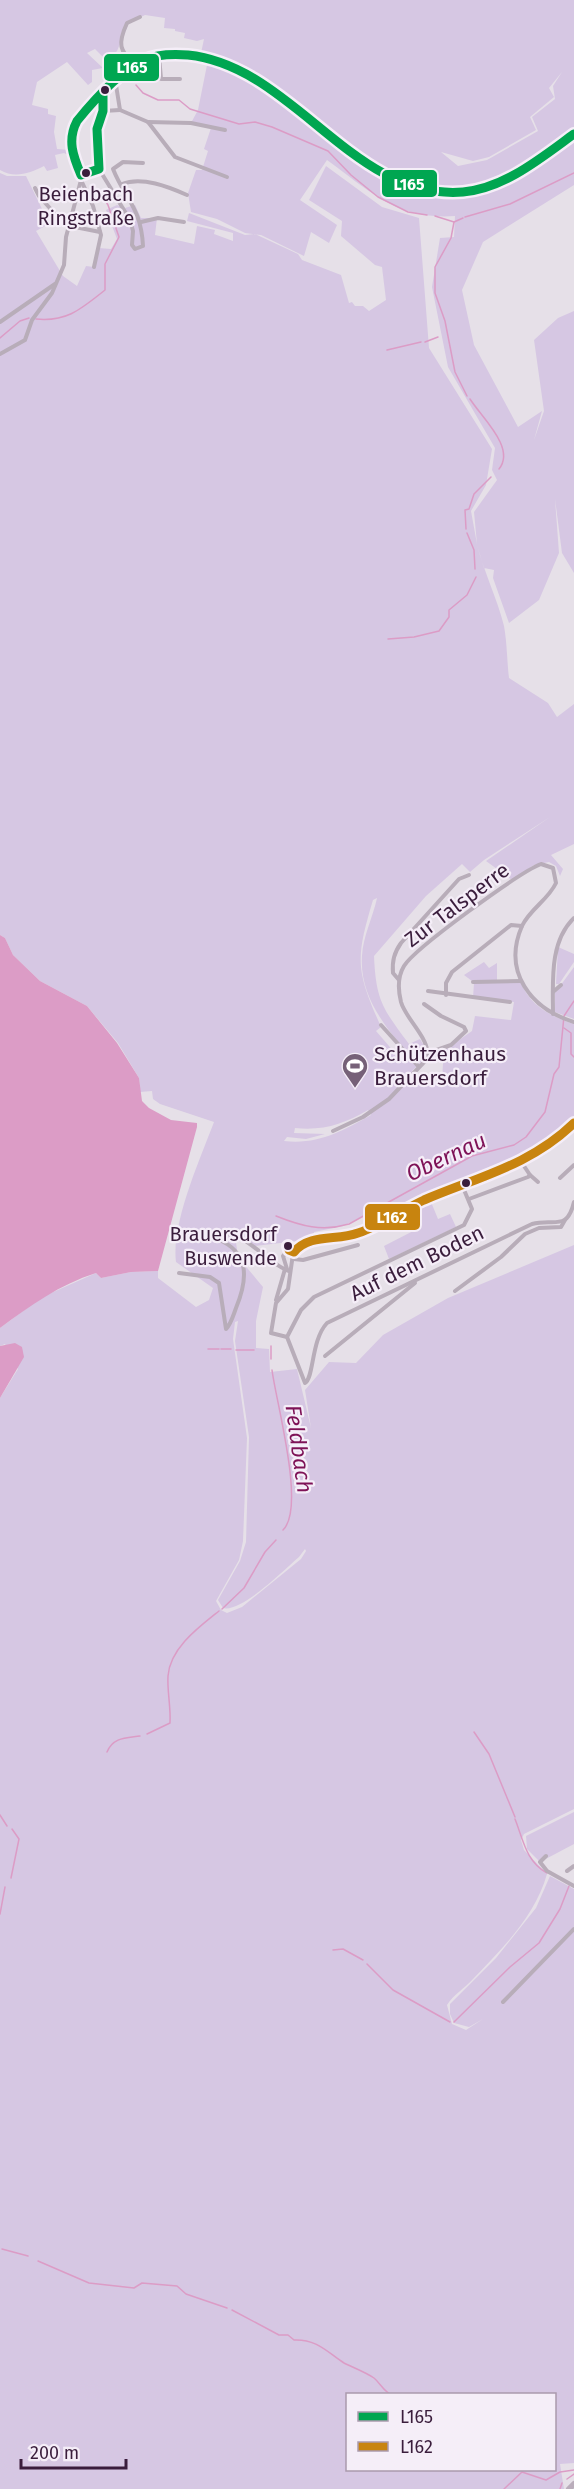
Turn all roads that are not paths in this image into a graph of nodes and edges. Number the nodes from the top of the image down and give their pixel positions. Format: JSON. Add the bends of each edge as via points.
{"nodes":[{"id":1,"x":140,"y":17,"type":"dead end"},
{"id":2,"x":159,"y":56,"type":"junction"},
{"id":3,"x":134,"y":67,"type":"junction"},
{"id":4,"x":180,"y":79,"type":"dead end"},
{"id":5,"x":116,"y":84,"type":"junction"},
{"id":6,"x":103,"y":96,"type":"junction"},
{"id":7,"x":120,"y":110,"type":"junction"},
{"id":8,"x":103,"y":111,"type":"junction"},
{"id":9,"x":148,"y":122,"type":"junction"},
{"id":10,"x":225,"y":130,"type":"dead end"},
{"id":11,"x":574,"y":134,"type":"edge"},
{"id":12,"x":143,"y":163,"type":"dead end"},
{"id":13,"x":99,"y":169,"type":"junction"},
{"id":14,"x":81,"y":177,"type":"junction"},
{"id":15,"x":227,"y":177,"type":"dead end"},
{"id":16,"x":122,"y":184,"type":"junction"},
{"id":17,"x":35,"y":188,"type":"dead end"},
{"id":18,"x":187,"y":195,"type":"dead end"},
{"id":19,"x":141,"y":222,"type":"junction"},
{"id":20,"x":184,"y":222,"type":"dead end"},
{"id":21,"x":69,"y":227,"type":"junction"},
{"id":22,"x":100,"y":232,"type":"junction"},
{"id":23,"x":94,"y":267,"type":"dead end"},
{"id":24,"x":56,"y":284,"type":"junction"},
{"id":25,"x":0,"y":322,"type":"edge"},
{"id":26,"x":0,"y":354,"type":"edge"},
{"id":27,"x":469,"y":875,"type":"dead end"},
{"id":28,"x":574,"y":918,"type":"edge"},
{"id":29,"x":522,"y":926,"type":"junction"},
{"id":30,"x":399,"y":980,"type":"junction"},
{"id":31,"x":522,"y":981,"type":"junction"},
{"id":32,"x":473,"y":982,"type":"dead end"},
{"id":33,"x":561,"y":985,"type":"dead end"},
{"id":34,"x":428,"y":992,"type":"dead end"},
{"id":35,"x":553,"y":992,"type":"junction"},
{"id":36,"x":446,"y":995,"type":"junction"},
{"id":37,"x":510,"y":1002,"type":"dead end"},
{"id":38,"x":424,"y":1004,"type":"dead end"},
{"id":39,"x":553,"y":1014,"type":"junction"},
{"id":40,"x":574,"y":1022,"type":"edge"},
{"id":41,"x":381,"y":1025,"type":"dead end"},
{"id":42,"x":428,"y":1053,"type":"junction"},
{"id":43,"x":418,"y":1066,"type":"junction"},
{"id":44,"x":574,"y":1123,"type":"edge"},
{"id":45,"x":333,"y":1131,"type":"dead end"},
{"id":46,"x":522,"y":1163,"type":"junction"},
{"id":47,"x":574,"y":1165,"type":"edge"},
{"id":48,"x":531,"y":1175,"type":"junction"},
{"id":49,"x":560,"y":1178,"type":"dead end"},
{"id":50,"x":538,"y":1182,"type":"dead end"},
{"id":51,"x":462,"y":1185,"type":"junction"},
{"id":52,"x":469,"y":1199,"type":"junction"},
{"id":53,"x":574,"y":1202,"type":"edge"},
{"id":54,"x":566,"y":1220,"type":"junction"},
{"id":55,"x":358,"y":1245,"type":"dead end"},
{"id":56,"x":298,"y":1247,"type":"joint"},
{"id":57,"x":291,"y":1251,"type":"junction"},
{"id":58,"x":294,"y":1259,"type":"junction"},
{"id":59,"x":287,"y":1270,"type":"junction"},
{"id":60,"x":179,"y":1273,"type":"dead end"},
{"id":61,"x":420,"y":1279,"type":"junction"},
{"id":62,"x":455,"y":1291,"type":"dead end"},
{"id":63,"x":276,"y":1303,"type":"junction"},
{"id":64,"x":288,"y":1337,"type":"junction"},
{"id":65,"x":325,"y":1356,"type":"dead end"},
{"id":66,"x":546,"y":1856,"type":"dead end"},
{"id":67,"x":574,"y":1866,"type":"edge"},
{"id":68,"x":567,"y":1871,"type":"dead end"},
{"id":69,"x":574,"y":1886,"type":"edge"},
{"id":70,"x":574,"y":1929,"type":"edge"},
{"id":71,"x":503,"y":2002,"type":"dead end"},
{"id":72,"x":574,"y":2484,"type":"edge"},
{"id":73,"x":569,"y":2489,"type":"edge"}],
"edges":[{"from":1,"to":3,"type":"street","via":[[127,23],[119,44]]},
{"from":2,"to":3,"type":"street"},
{"from":2,"to":4,"type":"street","via":[[161,79]]},
{"from":2,"to":11,"type":"street","via":[[194,57],[237,68],[369,165],[405,182],[439,190],[464,192],[494,184]]},
{"from":3,"to":5,"type":"street"},
{"from":5,"to":6,"type":"street"},
{"from":5,"to":7,"type":"street"},
{"from":6,"to":8,"type":"street"},
{"from":6,"to":14,"type":"street","via":[[80,116],[70,135],[70,150]]},
{"from":7,"to":8,"type":"street"},
{"from":7,"to":9,"type":"street"},
{"from":8,"to":13,"type":"street","via":[[97,129]]},
{"from":9,"to":10,"type":"street","via":[[191,123]]},
{"from":9,"to":15,"type":"street","via":[[175,157]]},
{"from":12,"to":16,"type":"street","via":[[123,162],[114,167]]},
{"from":13,"to":14,"type":"street"},
{"from":13,"to":19,"type":"street","via":[[130,220],[135,249],[143,246]]},
{"from":14,"to":21,"type":"street"},
{"from":14,"to":22,"type":"street"},
{"from":16,"to":18,"type":"street","via":[[152,184]]},
{"from":16,"to":19,"type":"street"},
{"from":17,"to":21,"type":"street"},
{"from":19,"to":20,"type":"street","via":[[151,218]]},
{"from":21,"to":22,"type":"street"},
{"from":21,"to":24,"type":"street","via":[[64,265]]},
{"from":22,"to":23,"type":"street"},
{"from":24,"to":25,"type":"street"},
{"from":24,"to":26,"type":"street","via":[[32,320],[25,340]]},
{"from":27,"to":30,"type":"street","via":[[459,879],[394,953],[393,973]]},
{"from":28,"to":35,"type":"street","via":[[559,936]]},
{"from":29,"to":30,"type":"street","name":"Zur Talsperre","via":[[556,883],[555,871],[549,865],[535,867],[418,949]]},
{"from":29,"to":31,"type":"street","name":"Zur Talsperre","via":[[516,950]]},
{"from":29,"to":36,"type":"street","via":[[511,926],[452,972],[446,983]]},
{"from":30,"to":42,"type":"street","name":"Zur Talsperre","via":[[401,1002]]},
{"from":31,"to":32,"type":"street"},
{"from":31,"to":39,"type":"street","name":"Zur Talsperre","via":[[535,1002]]},
{"from":33,"to":35,"type":"street"},
{"from":34,"to":36,"type":"street"},
{"from":35,"to":39,"type":"street"},
{"from":36,"to":37,"type":"street"},
{"from":38,"to":42,"type":"street","via":[[466,1031],[451,1045]]},
{"from":39,"to":40,"type":"street","name":"Zur Talsperre"},
{"from":41,"to":43,"type":"street"},
{"from":42,"to":43,"type":"street"},
{"from":43,"to":45,"type":"street","via":[[389,1100]]},
{"from":44,"to":46,"type":"street"},
{"from":46,"to":48,"type":"street"},
{"from":46,"to":51,"type":"street"},
{"from":47,"to":49,"type":"street"},
{"from":48,"to":50,"type":"street"},
{"from":48,"to":52,"type":"street"},
{"from":51,"to":52,"type":"street"},
{"from":51,"to":56,"type":"street","via":[[358,1234],[316,1240]]},
{"from":52,"to":64,"type":"street","via":[[471,1213],[464,1225],[314,1297],[301,1310]]},
{"from":53,"to":54,"type":"street"},
{"from":54,"to":61,"type":"street","name":"Auf dem Boden","via":[[532,1224]]},
{"from":54,"to":62,"type":"street","via":[[561,1227],[538,1228],[525,1234]]},
{"from":55,"to":58,"type":"street"},
{"from":56,"to":57,"type":"street","via":[[290,1244]]},
{"from":57,"to":58,"type":"street"},
{"from":57,"to":59,"type":"street","via":[[283,1256]]},
{"from":58,"to":59,"type":"street"},
{"from":59,"to":60,"type":"street","via":[[236,1237],[217,1235],[217,1239],[236,1250],[245,1280],[226,1329],[219,1283],[210,1277]]},
{"from":59,"to":63,"type":"street"},
{"from":59,"to":63,"type":"street","via":[[288,1289]]},
{"from":61,"to":64,"type":"street","name":"Auf dem Boden","via":[[327,1323],[315,1344],[310,1380],[303,1383]]},
{"from":61,"to":65,"type":"street"},
{"from":63,"to":64,"type":"street","via":[[271,1333]]},
{"from":66,"to":69,"type":"street","via":[[540,1861],[541,1866]]},
{"from":67,"to":68,"type":"street"},
{"from":70,"to":71,"type":"street"},
{"from":72,"to":73,"type":"main road"}]}
